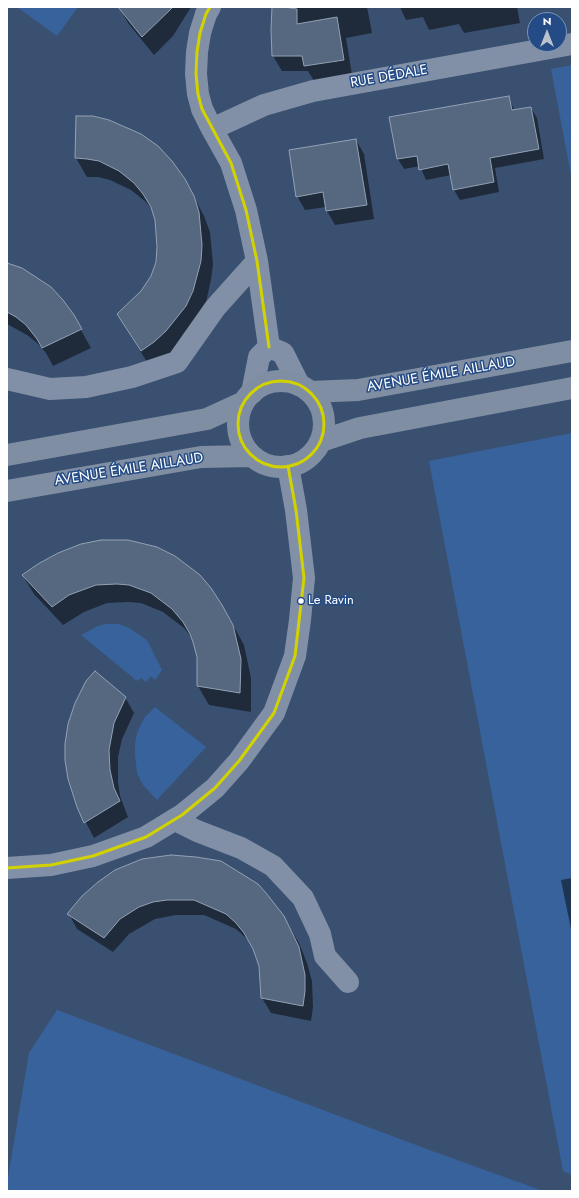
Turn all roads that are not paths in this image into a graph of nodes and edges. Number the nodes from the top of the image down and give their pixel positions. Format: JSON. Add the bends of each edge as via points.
{"nodes":[{"id":1,"x":210,"y":7,"type":"edge"},
{"id":2,"x":572,"y":44,"type":"edge"},
{"id":3,"x":212,"y":129,"type":"junction"},
{"id":4,"x":257,"y":261,"type":"junction"},
{"id":5,"x":269,"y":347,"type":"junction"},
{"id":6,"x":572,"y":352,"type":"edge"},
{"id":7,"x":7,"y":379,"type":"edge"},
{"id":8,"x":572,"y":388,"type":"edge"},
{"id":9,"x":305,"y":389,"type":"junction"},
{"id":10,"x":248,"y":397,"type":"junction"},
{"id":11,"x":321,"y":441,"type":"junction"},
{"id":12,"x":7,"y":456,"type":"edge"},
{"id":13,"x":252,"y":456,"type":"junction"},
{"id":14,"x":288,"y":466,"type":"junction"},
{"id":15,"x":7,"y":490,"type":"edge"},
{"id":16,"x":175,"y":820,"type":"junction"},
{"id":17,"x":8,"y":871,"type":"edge"},
{"id":18,"x":348,"y":982,"type":"dead end"}],
"edges":[{"from":1,"to":3,"type":"street","via":[[200,33],[196,74],[202,109]]},
{"from":2,"to":3,"type":"street","name":"RUE DÉDALE","via":[[313,91],[264,104]]},
{"from":3,"to":4,"type":"street","via":[[231,164],[246,210]]},
{"from":4,"to":5,"type":"street"},
{"from":4,"to":7,"type":"street","via":[[215,308],[177,362],[132,377],[86,387],[50,389]]},
{"from":5,"to":9,"type":"street","via":[[283,353]]},
{"from":5,"to":10,"type":"street","via":[[259,357]]},
{"from":6,"to":9,"type":"main road","name":"AVENUE ÉMILE AILLAUD","via":[[358,390]]},
{"from":8,"to":11,"type":"main road","via":[[360,428]]},
{"from":9,"to":10,"type":"main road","via":[[287,381],[274,382],[262,386]]},
{"from":9,"to":11,"type":"main road","via":[[318,403],[323,415]]},
{"from":10,"to":12,"type":"main road","via":[[207,419]]},
{"from":10,"to":13,"type":"main road","via":[[239,416],[239,430],[243,444]]},
{"from":11,"to":14,"type":"main road","via":[[313,453],[302,462]]},
{"from":13,"to":14,"type":"main road","via":[[263,463]]},
{"from":13,"to":15,"type":"main road","name":"AVENUE ÉMILE AILLAUD","via":[[201,457]]},
{"from":14,"to":16,"type":"street","via":[[304,578],[295,656],[274,713],[239,761],[215,788]]},
{"from":16,"to":17,"type":"street","via":[[146,837],[93,856]]},
{"from":16,"to":18,"type":"street","via":[[241,848],[273,866],[303,898],[320,934],[325,956]]}]}
